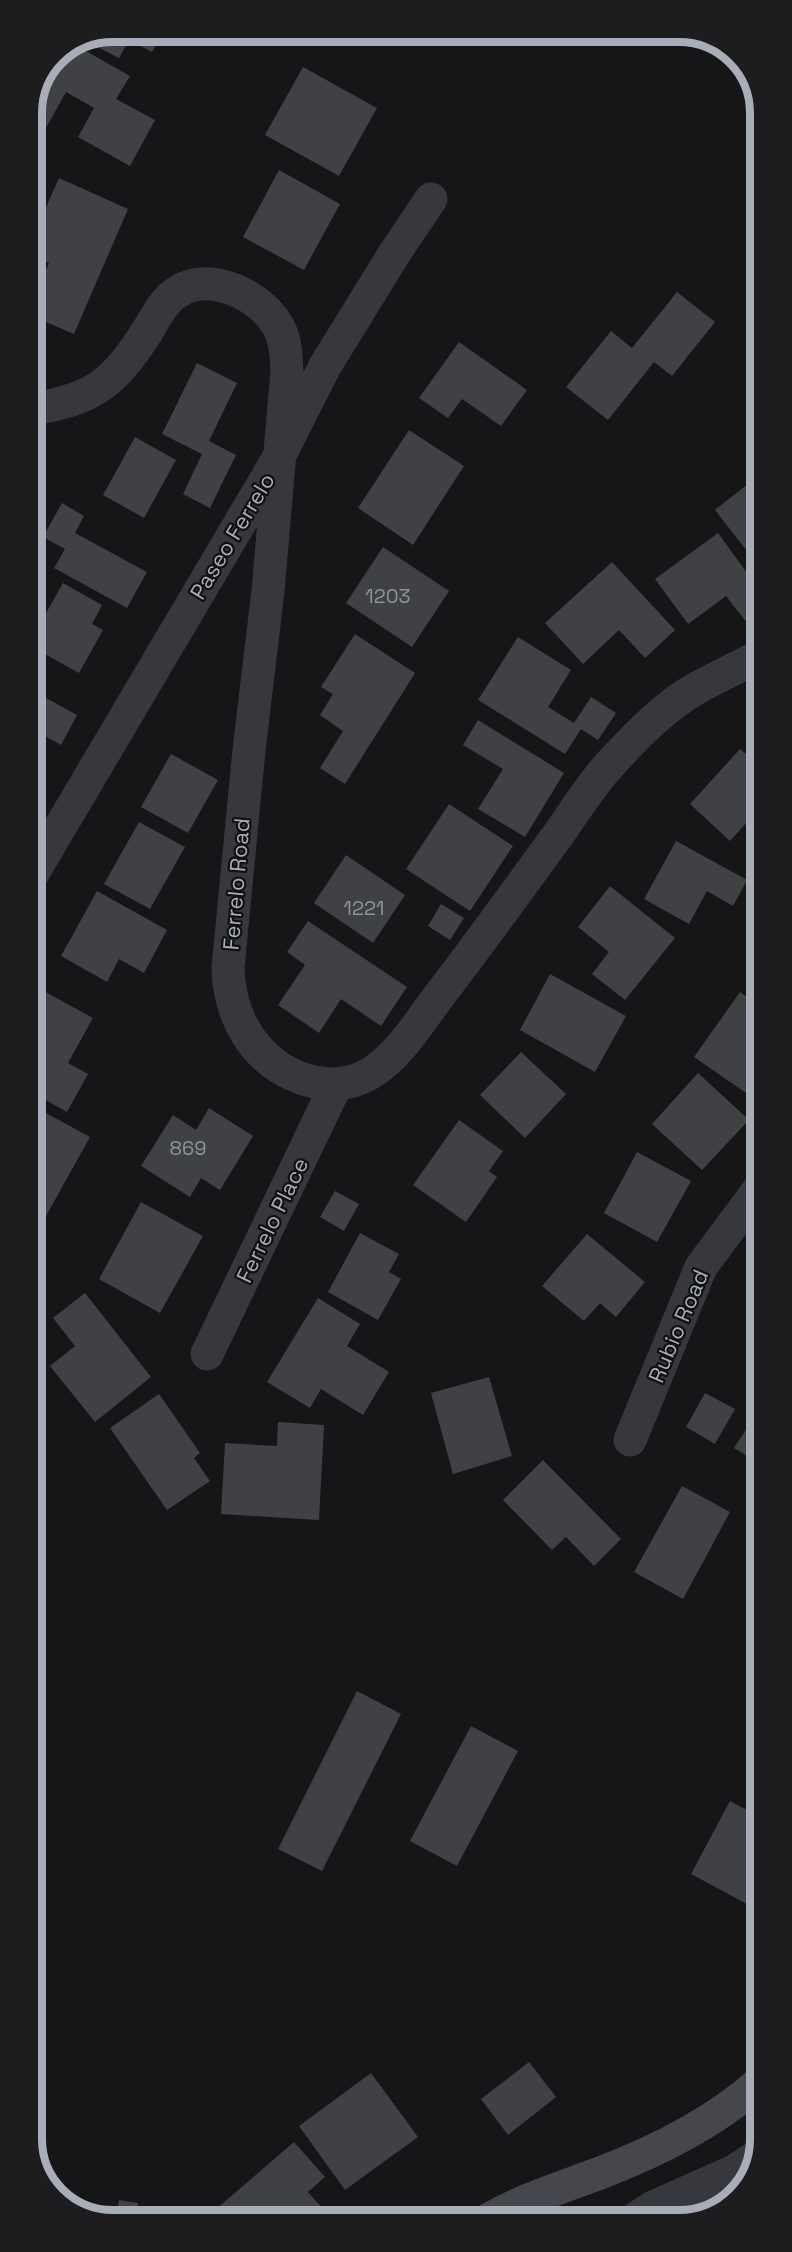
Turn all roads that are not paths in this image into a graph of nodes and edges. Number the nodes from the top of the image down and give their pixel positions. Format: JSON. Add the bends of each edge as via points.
{"nodes":[{"id":1,"x":431,"y":199,"type":"dead end"},
{"id":2,"x":42,"y":408,"type":"edge"},
{"id":3,"x":279,"y":457,"type":"junction"},
{"id":4,"x":750,"y":661,"type":"edge"},
{"id":5,"x":42,"y":858,"type":"edge"},
{"id":6,"x":336,"y":1085,"type":"junction"},
{"id":7,"x":750,"y":1201,"type":"edge"},
{"id":8,"x":207,"y":1354,"type":"dead end"},
{"id":9,"x":630,"y":1440,"type":"dead end"},
{"id":10,"x":750,"y":2090,"type":"edge"},
{"id":11,"x":745,"y":2164,"type":"edge"},
{"id":12,"x":506,"y":2210,"type":"edge"},
{"id":13,"x":648,"y":2210,"type":"edge"}],
"edges":[{"from":1,"to":3,"type":"street","name":"Paseo Ferrelo","via":[[325,366]]},
{"from":2,"to":3,"type":"street","name":"Ferrelo Road","via":[[62,405],[98,389],[127,363],[167,299],[181,289],[216,284],[251,299],[267,310],[279,327],[287,371]]},
{"from":3,"to":5,"type":"street","name":"Paseo Ferrelo"},
{"from":3,"to":6,"type":"street","name":"Ferrelo Road","via":[[229,986],[239,1021],[258,1051],[307,1082]]},
{"from":4,"to":6,"type":"street","name":"Ferrelo Road","via":[[697,688],[630,743],[610,764],[398,1050],[374,1071]]},
{"from":6,"to":8,"type":"street","name":"Ferrelo Place"},
{"from":7,"to":9,"type":"street","name":"Rubio Road","via":[[701,1267]]},
{"from":10,"to":12,"type":"street","via":[[686,2134]]},
{"from":11,"to":13,"type":"street"}]}
